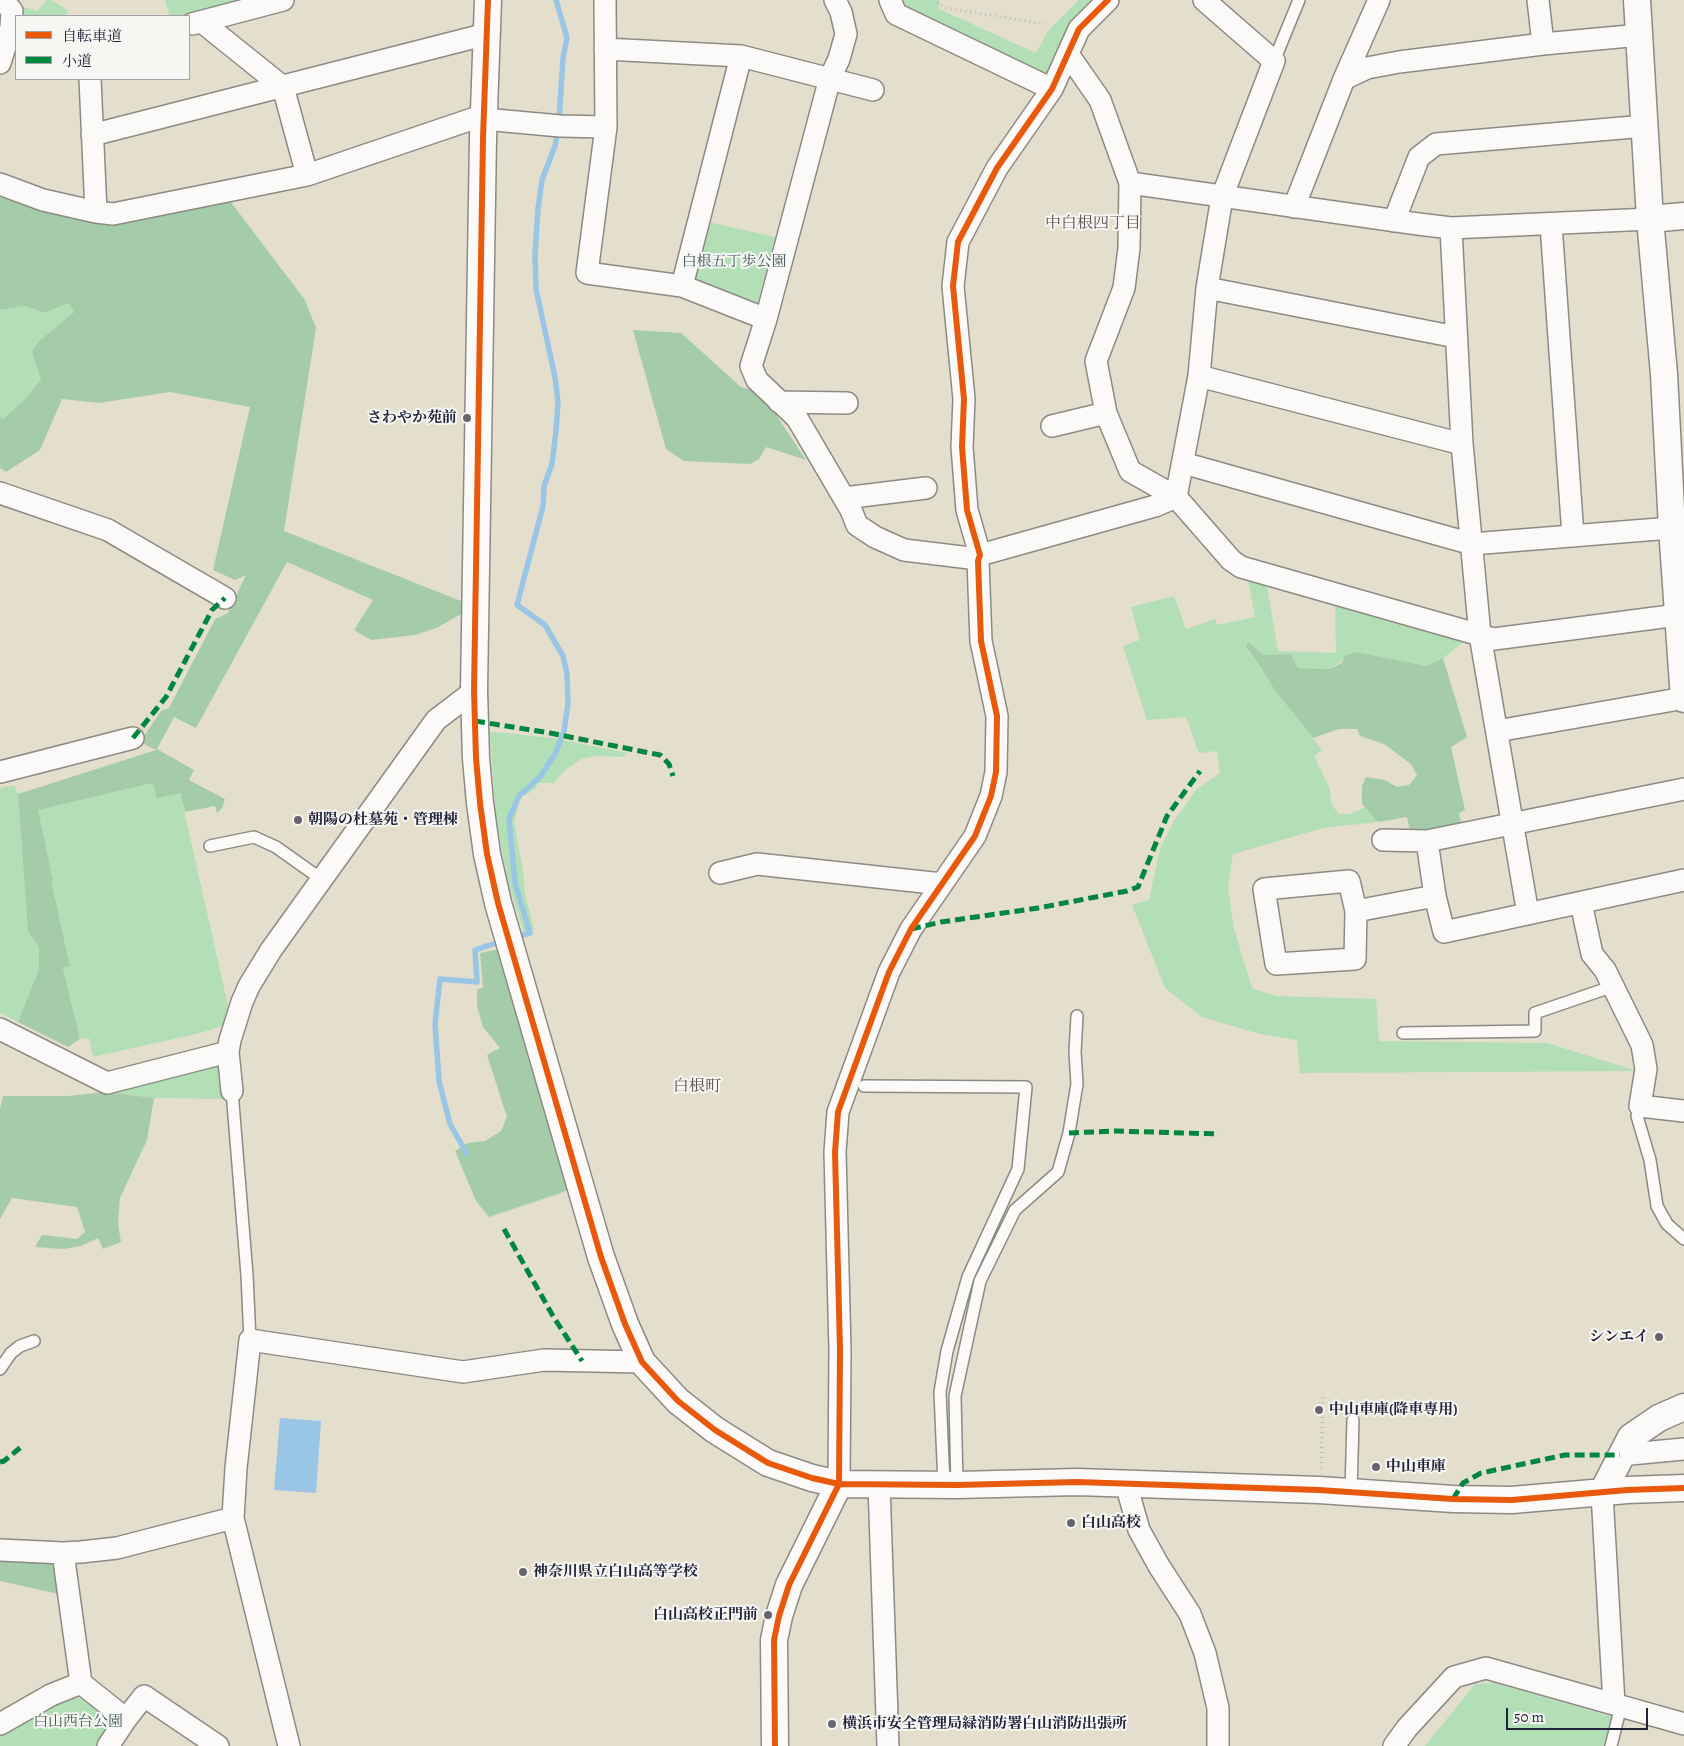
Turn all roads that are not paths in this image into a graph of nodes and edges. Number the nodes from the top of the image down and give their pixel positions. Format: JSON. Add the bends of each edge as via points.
{"nodes":[{"id":1,"x":3,"y":0,"type":"edge"},
{"id":2,"x":283,"y":0,"type":"edge"},
{"id":3,"x":488,"y":0,"type":"edge"},
{"id":4,"x":605,"y":0,"type":"edge"},
{"id":5,"x":835,"y":0,"type":"edge"},
{"id":6,"x":890,"y":0,"type":"edge"},
{"id":7,"x":1108,"y":0,"type":"edge"},
{"id":8,"x":1204,"y":0,"type":"edge"},
{"id":9,"x":1299,"y":0,"type":"edge"},
{"id":10,"x":1379,"y":0,"type":"edge"},
{"id":11,"x":1538,"y":0,"type":"edge"},
{"id":12,"x":1637,"y":0,"type":"edge"},
{"id":13,"x":195,"y":23,"type":"edge"},
{"id":14,"x":487,"y":34,"type":"junction"},
{"id":15,"x":1640,"y":35,"type":"junction"},
{"id":16,"x":1543,"y":44,"type":"junction"},
{"id":17,"x":605,"y":49,"type":"junction"},
{"id":18,"x":1068,"y":54,"type":"junction"},
{"id":19,"x":741,"y":56,"type":"junction"},
{"id":20,"x":1274,"y":61,"type":"junction"},
{"id":21,"x":0,"y":63,"type":"edge"},
{"id":22,"x":830,"y":78,"type":"junction"},
{"id":23,"x":1344,"y":79,"type":"junction"},
{"id":24,"x":90,"y":80,"type":"edge"},
{"id":25,"x":283,"y":87,"type":"junction"},
{"id":26,"x":1052,"y":89,"type":"junction"},
{"id":27,"x":873,"y":90,"type":"dead end"},
{"id":28,"x":484,"y":117,"type":"junction"},
{"id":29,"x":1645,"y":126,"type":"junction"},
{"id":30,"x":606,"y":127,"type":"junction"},
{"id":31,"x":92,"y":135,"type":"junction"},
{"id":32,"x":307,"y":176,"type":"junction"},
{"id":33,"x":1130,"y":183,"type":"junction"},
{"id":34,"x":0,"y":184,"type":"edge"},
{"id":35,"x":1222,"y":197,"type":"junction"},
{"id":36,"x":1294,"y":206,"type":"junction"},
{"id":37,"x":96,"y":212,"type":"junction"},
{"id":38,"x":1684,"y":216,"type":"edge"},
{"id":39,"x":1650,"y":219,"type":"junction"},
{"id":40,"x":1394,"y":221,"type":"junction"},
{"id":41,"x":1551,"y":224,"type":"junction"},
{"id":42,"x":1451,"y":228,"type":"junction"},
{"id":43,"x":682,"y":286,"type":"junction"},
{"id":44,"x":1207,"y":288,"type":"junction"},
{"id":45,"x":766,"y":319,"type":"junction"},
{"id":46,"x":1456,"y":337,"type":"junction"},
{"id":47,"x":1199,"y":376,"type":"junction"},
{"id":48,"x":779,"y":402,"type":"junction"},
{"id":49,"x":847,"y":403,"type":"dead end"},
{"id":50,"x":1106,"y":413,"type":"junction"},
{"id":51,"x":1052,"y":426,"type":"dead end"},
{"id":52,"x":1462,"y":444,"type":"junction"},
{"id":53,"x":1183,"y":463,"type":"junction"},
{"id":54,"x":926,"y":488,"type":"dead end"},
{"id":55,"x":0,"y":493,"type":"edge"},
{"id":56,"x":1176,"y":497,"type":"junction"},
{"id":57,"x":844,"y":498,"type":"junction"},
{"id":58,"x":1678,"y":528,"type":"edge"},
{"id":59,"x":1573,"y":536,"type":"junction"},
{"id":60,"x":1472,"y":544,"type":"junction"},
{"id":61,"x":979,"y":558,"type":"junction"},
{"id":62,"x":226,"y":598,"type":"dead end"},
{"id":63,"x":1678,"y":615,"type":"junction"},
{"id":64,"x":1480,"y":636,"type":"junction"},
{"id":65,"x":474,"y":691,"type":"junction"},
{"id":66,"x":1684,"y":698,"type":"edge"},
{"id":67,"x":1497,"y":731,"type":"junction"},
{"id":68,"x":133,"y":738,"type":"dead end"},
{"id":69,"x":0,"y":772,"type":"edge"},
{"id":70,"x":1684,"y":789,"type":"edge"},
{"id":71,"x":1513,"y":823,"type":"junction"},
{"id":72,"x":1383,"y":840,"type":"dead end"},
{"id":73,"x":1427,"y":841,"type":"junction"},
{"id":74,"x":210,"y":846,"type":"dead end"},
{"id":75,"x":720,"y":873,"type":"dead end"},
{"id":76,"x":321,"y":879,"type":"junction"},
{"id":77,"x":1684,"y":880,"type":"edge"},
{"id":78,"x":942,"y":884,"type":"junction"},
{"id":79,"x":1435,"y":896,"type":"junction"},
{"id":80,"x":1581,"y":903,"type":"junction"},
{"id":81,"x":1356,"y":911,"type":"junction"},
{"id":82,"x":1528,"y":914,"type":"junction"},
{"id":83,"x":1614,"y":986,"type":"junction"},
{"id":84,"x":1077,"y":1016,"type":"dead end"},
{"id":85,"x":0,"y":1029,"type":"edge"},
{"id":86,"x":1403,"y":1033,"type":"dead end"},
{"id":87,"x":228,"y":1052,"type":"junction"},
{"id":88,"x":864,"y":1086,"type":"dead end"},
{"id":89,"x":232,"y":1091,"type":"joint"},
{"id":90,"x":1640,"y":1106,"type":"junction"},
{"id":91,"x":1684,"y":1111,"type":"edge"},
{"id":92,"x":1684,"y":1240,"type":"edge"},
{"id":93,"x":250,"y":1340,"type":"junction"},
{"id":94,"x":34,"y":1341,"type":"dead end"},
{"id":95,"x":642,"y":1362,"type":"junction"},
{"id":96,"x":0,"y":1369,"type":"edge"},
{"id":97,"x":1684,"y":1407,"type":"edge"},
{"id":98,"x":1353,"y":1420,"type":"dead end"},
{"id":99,"x":1684,"y":1449,"type":"edge"},
{"id":100,"x":1620,"y":1455,"type":"junction"},
{"id":101,"x":839,"y":1484,"type":"junction"},
{"id":102,"x":1126,"y":1484,"type":"junction"},
{"id":103,"x":879,"y":1485,"type":"junction"},
{"id":104,"x":950,"y":1485,"type":"junction"},
{"id":105,"x":1684,"y":1488,"type":"edge"},
{"id":106,"x":1351,"y":1492,"type":"junction"},
{"id":107,"x":1602,"y":1493,"type":"junction"},
{"id":108,"x":233,"y":1518,"type":"junction"},
{"id":109,"x":0,"y":1550,"type":"edge"},
{"id":110,"x":63,"y":1553,"type":"junction"},
{"id":111,"x":81,"y":1683,"type":"junction"},
{"id":112,"x":1617,"y":1705,"type":"junction"},
{"id":113,"x":126,"y":1719,"type":"junction"},
{"id":114,"x":0,"y":1724,"type":"edge"},
{"id":115,"x":1684,"y":1724,"type":"edge"},
{"id":116,"x":108,"y":1746,"type":"edge"},
{"id":117,"x":218,"y":1746,"type":"edge"},
{"id":118,"x":289,"y":1746,"type":"edge"},
{"id":119,"x":775,"y":1746,"type":"edge"},
{"id":120,"x":888,"y":1746,"type":"edge"},
{"id":121,"x":1218,"y":1746,"type":"edge"},
{"id":122,"x":1394,"y":1746,"type":"edge"},
{"id":123,"x":1611,"y":1746,"type":"edge"}],
"edges":[{"from":1,"to":21,"type":"street","via":[[12,11],[11,27]]},
{"from":2,"to":13,"type":"street"},
{"from":3,"to":14,"type":"street"},
{"from":4,"to":17,"type":"street"},
{"from":5,"to":22,"type":"street","via":[[846,34]]},
{"from":6,"to":26,"type":"street","via":[[896,14]]},
{"from":7,"to":18,"type":"street","via":[[1079,29]]},
{"from":8,"to":20,"type":"street"},
{"from":9,"to":20,"type":"lane"},
{"from":10,"to":23,"type":"street"},
{"from":11,"to":16,"type":"street"},
{"from":12,"to":15,"type":"street"},
{"from":13,"to":25,"type":"street"},
{"from":14,"to":25,"type":"street"},
{"from":14,"to":28,"type":"street"},
{"from":15,"to":16,"type":"street"},
{"from":15,"to":29,"type":"street"},
{"from":16,"to":23,"type":"street","via":[[1399,62],[1367,68]]},
{"from":17,"to":19,"type":"street"},
{"from":17,"to":30,"type":"street"},
{"from":18,"to":26,"type":"street"},
{"from":18,"to":33,"type":"street","via":[[1100,100]]},
{"from":19,"to":22,"type":"street"},
{"from":19,"to":43,"type":"street"},
{"from":20,"to":35,"type":"street"},
{"from":22,"to":27,"type":"street"},
{"from":22,"to":45,"type":"street"},
{"from":23,"to":36,"type":"street"},
{"from":24,"to":31,"type":"street"},
{"from":25,"to":31,"type":"street"},
{"from":25,"to":32,"type":"street"},
{"from":26,"to":61,"type":"street","via":[[997,168],[958,242],[953,286],[964,399],[962,447],[967,510]]},
{"from":28,"to":30,"type":"street","via":[[560,126]]},
{"from":28,"to":32,"type":"street"},
{"from":28,"to":65,"type":"street"},
{"from":29,"to":39,"type":"street"},
{"from":29,"to":40,"type":"street","via":[[1436,144],[1419,157]]},
{"from":30,"to":43,"type":"street","via":[[587,273]]},
{"from":31,"to":37,"type":"street"},
{"from":32,"to":37,"type":"street","via":[[113,214]]},
{"from":33,"to":35,"type":"street"},
{"from":33,"to":50,"type":"street","via":[[1129,248],[1124,288],[1096,362]]},
{"from":34,"to":37,"type":"street","via":[[43,200]]},
{"from":35,"to":36,"type":"street"},
{"from":35,"to":44,"type":"street"},
{"from":36,"to":40,"type":"street"},
{"from":38,"to":39,"type":"street"},
{"from":39,"to":41,"type":"street"},
{"from":39,"to":58,"type":"street"},
{"from":40,"to":42,"type":"street"},
{"from":41,"to":42,"type":"street"},
{"from":41,"to":59,"type":"street"},
{"from":42,"to":46,"type":"street"},
{"from":43,"to":45,"type":"street"},
{"from":44,"to":46,"type":"street"},
{"from":44,"to":47,"type":"street"},
{"from":45,"to":48,"type":"street","via":[[751,366],[757,380]]},
{"from":46,"to":52,"type":"street"},
{"from":47,"to":52,"type":"street"},
{"from":47,"to":53,"type":"street"},
{"from":48,"to":49,"type":"street"},
{"from":48,"to":57,"type":"street","via":[[797,418]]},
{"from":50,"to":51,"type":"street"},
{"from":50,"to":56,"type":"street","via":[[1130,471]]},
{"from":52,"to":60,"type":"street"},
{"from":53,"to":56,"type":"street"},
{"from":53,"to":60,"type":"street"},
{"from":54,"to":57,"type":"street"},
{"from":55,"to":62,"type":"street","via":[[108,530]]},
{"from":56,"to":61,"type":"street"},
{"from":56,"to":64,"type":"street","via":[[1231,560],[1241,567]]},
{"from":57,"to":61,"type":"street","via":[[857,525],[889,544],[904,550]]},
{"from":58,"to":59,"type":"street"},
{"from":58,"to":63,"type":"street"},
{"from":59,"to":60,"type":"street"},
{"from":60,"to":64,"type":"street"},
{"from":61,"to":78,"type":"street","via":[[981,641],[997,716],[996,772],[975,836]]},
{"from":63,"to":64,"type":"street","via":[[1494,639]]},
{"from":63,"to":66,"type":"street"},
{"from":64,"to":67,"type":"street"},
{"from":65,"to":76,"type":"street","via":[[436,720]]},
{"from":65,"to":95,"type":"street","via":[[480,803],[486,854],[498,904],[601,1257]]},
{"from":66,"to":67,"type":"street"},
{"from":67,"to":71,"type":"street"},
{"from":68,"to":69,"type":"street"},
{"from":70,"to":71,"type":"street"},
{"from":71,"to":73,"type":"street"},
{"from":71,"to":82,"type":"street"},
{"from":72,"to":73,"type":"street"},
{"from":73,"to":79,"type":"street"},
{"from":74,"to":76,"type":"lane","via":[[254,837],[276,847]]},
{"from":75,"to":78,"type":"street","via":[[757,864]]},
{"from":76,"to":87,"type":"street","via":[[249,986]]},
{"from":77,"to":80,"type":"street"},
{"from":78,"to":101,"type":"street","via":[[888,972],[838,1112],[835,1152],[840,1350]]},
{"from":79,"to":81,"type":"street"},
{"from":79,"to":82,"type":"street","via":[[1444,932]]},
{"from":80,"to":82,"type":"street"},
{"from":80,"to":83,"type":"street","via":[[1592,954]]},
{"from":81,"to":81,"type":"street","via":[[1355,959],[1276,964],[1264,889],[1349,880]]},
{"from":83,"to":86,"type":"lane","via":[[1535,1013],[1535,1031]]},
{"from":83,"to":90,"type":"street","via":[[1642,1045],[1646,1069]]},
{"from":84,"to":104,"type":"lane","via":[[1077,1084],[1069,1134],[1058,1172],[1015,1210],[980,1281],[955,1396]]},
{"from":85,"to":87,"type":"street","via":[[107,1083]]},
{"from":87,"to":89,"type":"street"},
{"from":88,"to":104,"type":"lane","via":[[1026,1087],[1018,1169],[968,1277],[947,1351],[940,1392]]},
{"from":89,"to":93,"type":"lane"},
{"from":90,"to":91,"type":"street"},
{"from":90,"to":92,"type":"lane","via":[[1637,1116],[1650,1160],[1657,1206],[1667,1224]]},
{"from":93,"to":95,"type":"street","via":[[463,1372],[544,1360]]},
{"from":93,"to":108,"type":"street"},
{"from":94,"to":96,"type":"lane","via":[[20,1346]]},
{"from":95,"to":101,"type":"street","via":[[678,1401],[715,1430],[768,1463]]},
{"from":97,"to":100,"type":"street","via":[[1631,1437]]},
{"from":98,"to":106,"type":"lane"},
{"from":99,"to":100,"type":"street"},
{"from":100,"to":107,"type":"street"},
{"from":101,"to":103,"type":"street"},
{"from":101,"to":119,"type":"street","via":[[789,1585],[778,1616],[774,1640]]},
{"from":102,"to":104,"type":"street"},
{"from":102,"to":106,"type":"street"},
{"from":102,"to":121,"type":"street","via":[[1139,1530],[1190,1614],[1206,1653],[1218,1708]]},
{"from":103,"to":104,"type":"street"},
{"from":103,"to":120,"type":"street"},
{"from":105,"to":107,"type":"street"},
{"from":106,"to":107,"type":"street","via":[[1502,1500]]},
{"from":107,"to":112,"type":"street"},
{"from":108,"to":110,"type":"street","via":[[117,1548]]},
{"from":108,"to":118,"type":"street"},
{"from":109,"to":110,"type":"street"},
{"from":110,"to":111,"type":"street"},
{"from":111,"to":113,"type":"street"},
{"from":111,"to":114,"type":"street","via":[[51,1695]]},
{"from":112,"to":115,"type":"street"},
{"from":112,"to":122,"type":"street","via":[[1486,1668],[1454,1677],[1406,1728]]},
{"from":112,"to":123,"type":"lane"},
{"from":113,"to":116,"type":"street"},
{"from":113,"to":117,"type":"street","via":[[144,1696]]}]}
